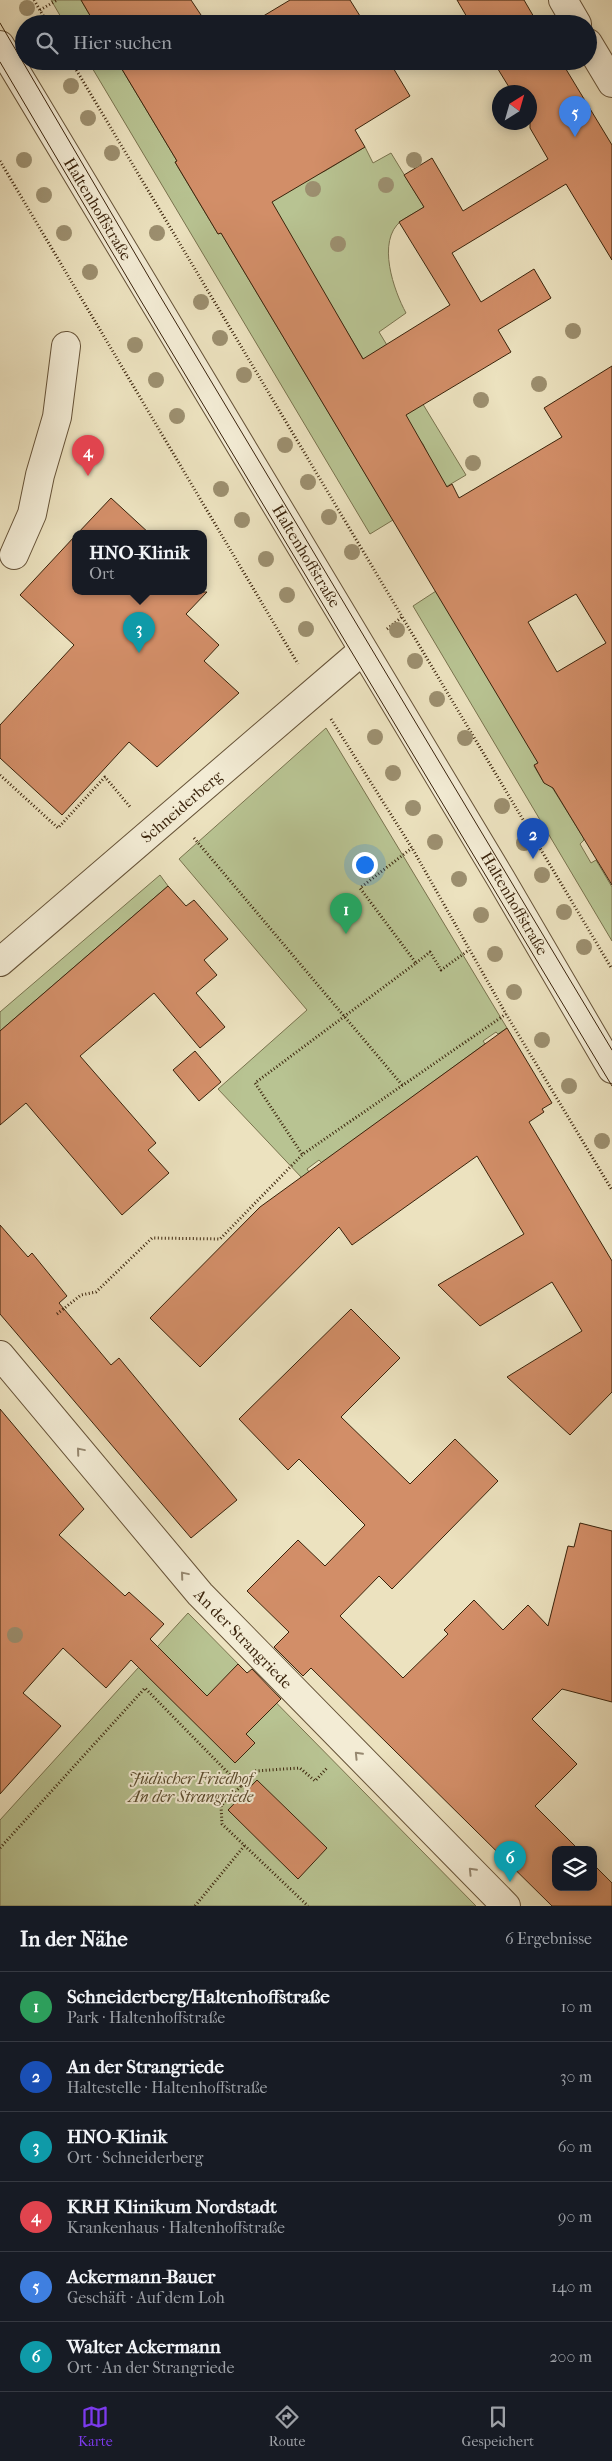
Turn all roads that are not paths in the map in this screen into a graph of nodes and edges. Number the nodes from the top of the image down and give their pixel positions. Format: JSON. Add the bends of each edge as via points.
{"nodes":[{"id":1,"x":563,"y":0,"type":"edge"},
{"id":2,"x":572,"y":15,"type":"edge"},
{"id":3,"x":0,"y":45,"type":"edge"},
{"id":4,"x":597,"y":58,"type":"edge"},
{"id":5,"x":612,"y":83,"type":"edge"},
{"id":6,"x":66,"y":346,"type":"dead end"},
{"id":7,"x":14,"y":555,"type":"dead end"},
{"id":8,"x":362,"y":651,"type":"junction"},
{"id":9,"x":0,"y":962,"type":"edge"},
{"id":10,"x":612,"y":1069,"type":"edge"},
{"id":11,"x":0,"y":1355,"type":"edge"},
{"id":12,"x":506,"y":1906,"type":"edge"}],
"edges":[{"from":1,"to":2,"type":"street"},
{"from":3,"to":8,"type":"street","name":"Haltenhoffstraße"},
{"from":4,"to":5,"type":"street"},
{"from":6,"to":7,"type":"street","via":[[57,417],[32,514]]},
{"from":8,"to":9,"type":"street","name":"Schneiderberg"},
{"from":8,"to":10,"type":"street","name":"Haltenhoffstraße"},
{"from":12,"to":11,"type":"street","name":"An der Strangriede","one_way":true,"via":[[200,1594]]}]}
